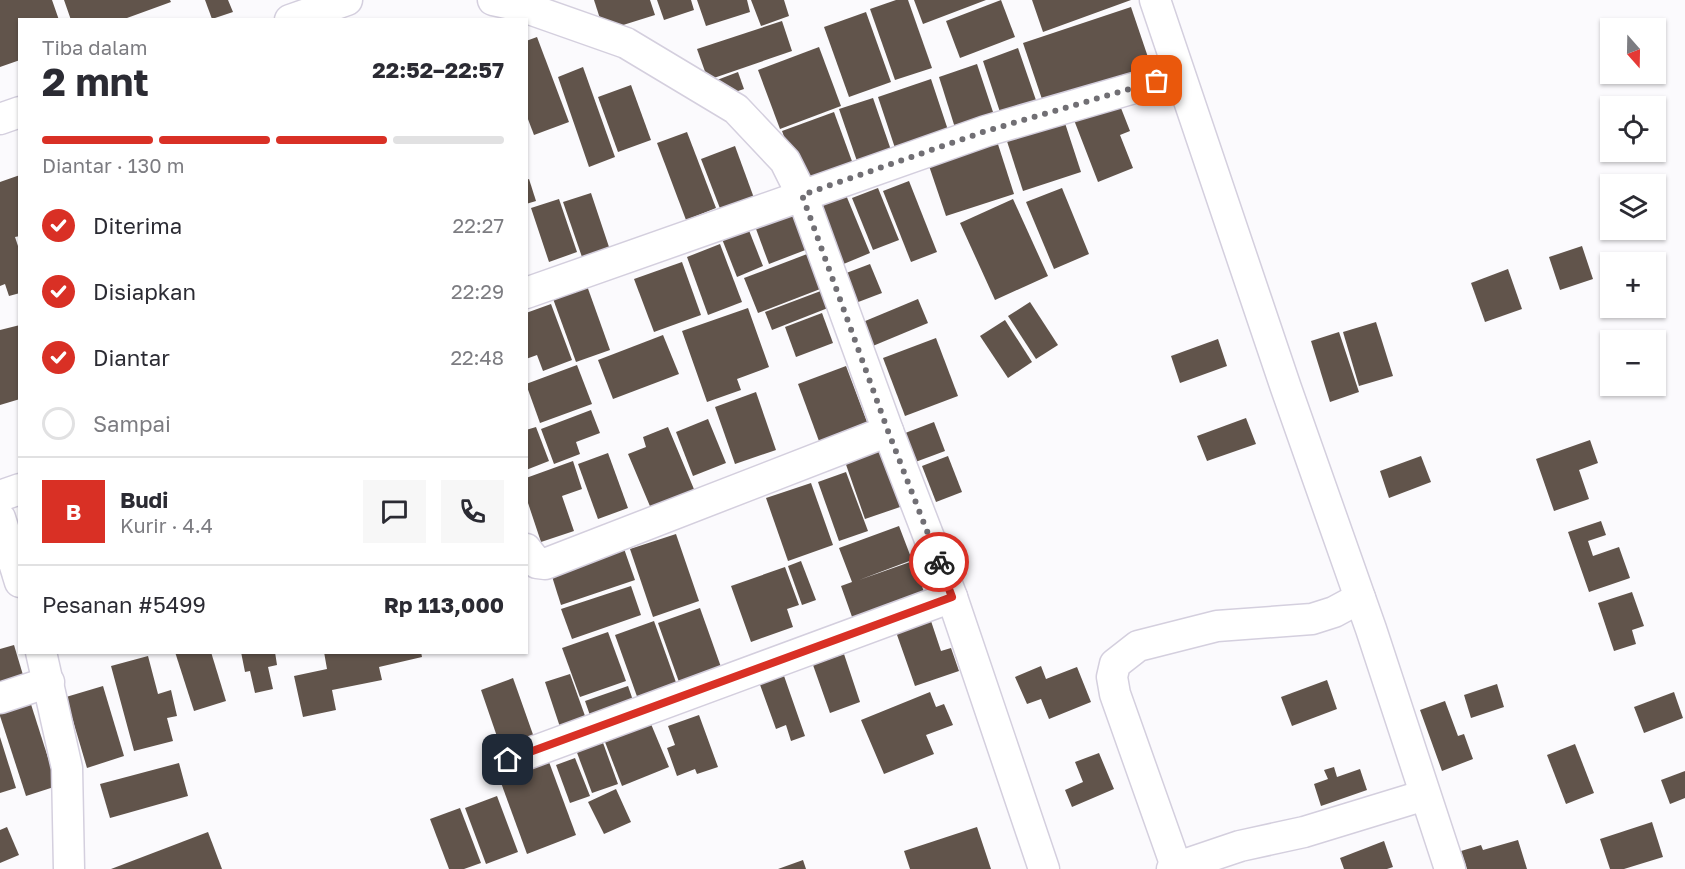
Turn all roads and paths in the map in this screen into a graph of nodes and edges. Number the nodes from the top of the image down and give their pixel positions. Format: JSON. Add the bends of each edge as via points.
{"nodes":[{"id":1,"x":347,"y":0,"type":"edge"},
{"id":2,"x":493,"y":0,"type":"edge"},
{"id":3,"x":1155,"y":0,"type":"edge"},
{"id":4,"x":296,"y":18,"type":"edge"},
{"id":5,"x":1179,"y":75,"type":"junction"},
{"id":6,"x":18,"y":113,"type":"edge"},
{"id":7,"x":0,"y":119,"type":"edge"},
{"id":8,"x":802,"y":195,"type":"junction"},
{"id":9,"x":528,"y":292,"type":"edge"},
{"id":10,"x":888,"y":431,"type":"junction"},
{"id":11,"x":18,"y":490,"type":"edge"},
{"id":12,"x":0,"y":496,"type":"edge"},
{"id":13,"x":0,"y":518,"type":"edge"},
{"id":14,"x":528,"y":552,"type":"edge"},
{"id":15,"x":18,"y":576,"type":"edge"},
{"id":16,"x":952,"y":597,"type":"junction"},
{"id":17,"x":1360,"y":598,"type":"junction"},
{"id":18,"x":48,"y":661,"type":"edge"},
{"id":19,"x":0,"y":698,"type":"edge"},
{"id":20,"x":508,"y":760,"type":"dead end"},
{"id":21,"x":1425,"y":795,"type":"junction"},
{"id":22,"x":1175,"y":868,"type":"edge"},
{"id":23,"x":69,"y":869,"type":"edge"},
{"id":24,"x":1044,"y":869,"type":"edge"},
{"id":25,"x":1450,"y":869,"type":"edge"}],
"edges":[{"from":1,"to":4,"type":"street"},
{"from":2,"to":8,"type":"street","via":[[626,43],[736,109],[785,161]]},
{"from":3,"to":5,"type":"street"},
{"from":5,"to":8,"type":"street","via":[[986,131]]},
{"from":5,"to":17,"type":"street"},
{"from":6,"to":7,"type":"street"},
{"from":8,"to":9,"type":"street"},
{"from":8,"to":10,"type":"street"},
{"from":10,"to":14,"type":"street","via":[[545,564],[537,563]]},
{"from":10,"to":16,"type":"street"},
{"from":11,"to":12,"type":"street"},
{"from":13,"to":15,"type":"street"},
{"from":16,"to":20,"type":"street"},
{"from":16,"to":24,"type":"street"},
{"from":17,"to":21,"type":"street"},
{"from":17,"to":22,"type":"street","via":[[1312,619],[1217,626],[1186,633],[1138,646],[1115,664],[1115,694]]},
{"from":18,"to":19,"type":"street"},
{"from":18,"to":23,"type":"street","via":[[67,768]]},
{"from":21,"to":22,"type":"street"},
{"from":21,"to":25,"type":"street"}]}
